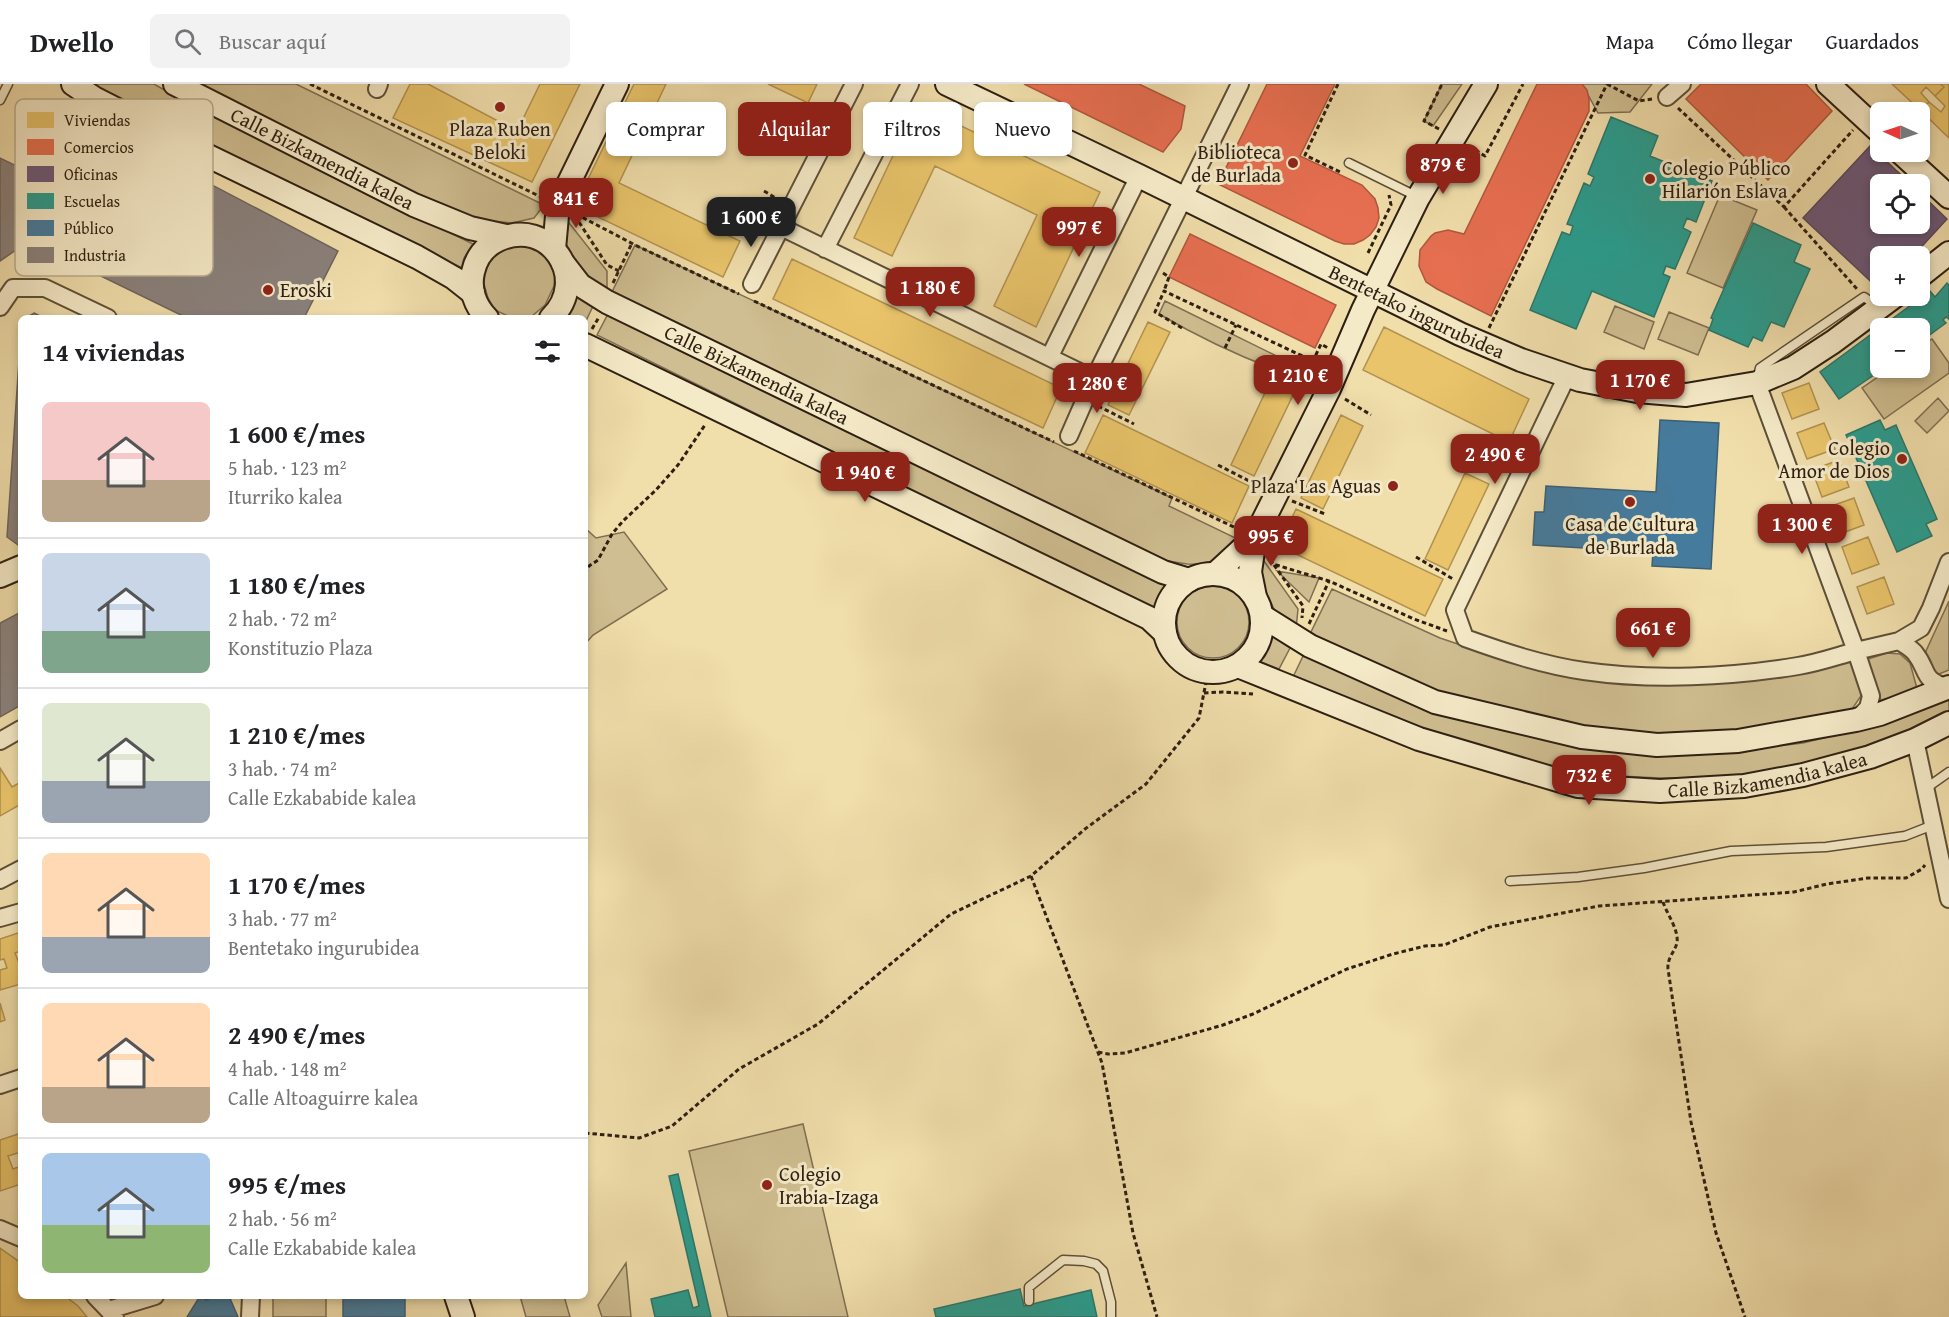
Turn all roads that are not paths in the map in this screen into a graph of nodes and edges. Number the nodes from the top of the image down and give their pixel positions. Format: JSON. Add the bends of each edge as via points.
{"nodes":[{"id":1,"x":8,"y":84,"type":"edge"},
{"id":2,"x":60,"y":84,"type":"edge"},
{"id":3,"x":73,"y":84,"type":"edge"},
{"id":4,"x":175,"y":84,"type":"edge"},
{"id":5,"x":617,"y":84,"type":"edge"},
{"id":6,"x":854,"y":84,"type":"edge"},
{"id":7,"x":910,"y":84,"type":"edge"},
{"id":8,"x":947,"y":84,"type":"edge"},
{"id":9,"x":1240,"y":84,"type":"edge"},
{"id":10,"x":1486,"y":84,"type":"edge"},
{"id":11,"x":1682,"y":84,"type":"edge"},
{"id":12,"x":1828,"y":84,"type":"edge"},
{"id":13,"x":1851,"y":84,"type":"edge"},
{"id":14,"x":94,"y":98,"type":"joint"},
{"id":15,"x":1667,"y":98,"type":"road end"},
{"id":16,"x":205,"y":99,"type":"edge"},
{"id":17,"x":0,"y":100,"type":"edge"},
{"id":18,"x":213,"y":103,"type":"edge"},
{"id":19,"x":1870,"y":112,"type":"edge"},
{"id":20,"x":1870,"y":114,"type":"edge"},
{"id":21,"x":213,"y":158,"type":"edge"},
{"id":22,"x":1930,"y":158,"type":"edge"},
{"id":23,"x":1911,"y":162,"type":"edge"},
{"id":24,"x":1349,"y":163,"type":"dead end"},
{"id":25,"x":1139,"y":176,"type":"junction"},
{"id":26,"x":1949,"y":176,"type":"edge"},
{"id":27,"x":1949,"y":197,"type":"edge"},
{"id":28,"x":1184,"y":198,"type":"junction"},
{"id":29,"x":1418,"y":198,"type":"junction"},
{"id":30,"x":558,"y":205,"type":"junction"},
{"id":31,"x":781,"y":228,"type":"junction"},
{"id":32,"x":515,"y":235,"type":"junction"},
{"id":33,"x":825,"y":249,"type":"junction"},
{"id":34,"x":1949,"y":253,"type":"edge"},
{"id":35,"x":559,"y":256,"type":"junction"},
{"id":36,"x":1930,"y":268,"type":"edge"},
{"id":37,"x":1364,"y":286,"type":"junction"},
{"id":38,"x":749,"y":293,"type":"road end"},
{"id":39,"x":1873,"y":306,"type":"edge"},
{"id":40,"x":0,"y":307,"type":"edge"},
{"id":41,"x":476,"y":309,"type":"edge"},
{"id":42,"x":102,"y":315,"type":"edge"},
{"id":43,"x":554,"y":315,"type":"edge"},
{"id":44,"x":588,"y":346,"type":"edge"},
{"id":45,"x":1050,"y":356,"type":"junction"},
{"id":46,"x":1567,"y":376,"type":"junction"},
{"id":47,"x":1094,"y":379,"type":"junction"},
{"id":48,"x":1757,"y":382,"type":"junction"},
{"id":49,"x":1068,"y":444,"type":"road end"},
{"id":50,"x":1255,"y":537,"type":"junction"},
{"id":51,"x":1949,"y":562,"type":"edge"},
{"id":52,"x":18,"y":568,"type":"edge"},
{"id":53,"x":1216,"y":573,"type":"junction"},
{"id":54,"x":0,"y":576,"type":"edge"},
{"id":55,"x":1189,"y":580,"type":"junction"},
{"id":56,"x":1258,"y":607,"type":"junction"},
{"id":57,"x":1164,"y":633,"type":"junction"},
{"id":58,"x":1899,"y":641,"type":"junction"},
{"id":59,"x":1856,"y":651,"type":"junction"},
{"id":60,"x":1238,"y":666,"type":"junction"},
{"id":61,"x":1948,"y":688,"type":"edge"},
{"id":62,"x":1856,"y":720,"type":"junction"},
{"id":63,"x":1949,"y":723,"type":"edge"},
{"id":64,"x":18,"y":731,"type":"edge"},
{"id":65,"x":1915,"y":740,"type":"junction"},
{"id":66,"x":0,"y":741,"type":"edge"},
{"id":67,"x":1949,"y":772,"type":"edge"},
{"id":68,"x":1925,"y":789,"type":"junction"},
{"id":69,"x":1933,"y":825,"type":"junction"},
{"id":70,"x":18,"y":871,"type":"edge"},
{"id":71,"x":1946,"y":876,"type":"edge"},
{"id":72,"x":0,"y":880,"type":"edge"},
{"id":73,"x":1510,"y":881,"type":"dead end"},
{"id":74,"x":1949,"y":899,"type":"edge"},
{"id":75,"x":18,"y":913,"type":"edge"},
{"id":76,"x":0,"y":918,"type":"edge"},
{"id":77,"x":18,"y":1079,"type":"edge"},
{"id":78,"x":0,"y":1085,"type":"edge"},
{"id":79,"x":0,"y":1229,"type":"edge"},
{"id":80,"x":18,"y":1237,"type":"edge"},
{"id":81,"x":98,"y":1299,"type":"edge"},
{"id":82,"x":147,"y":1299,"type":"edge"},
{"id":83,"x":251,"y":1299,"type":"edge"},
{"id":84,"x":457,"y":1299,"type":"edge"},
{"id":85,"x":1029,"y":1301,"type":"dead end"},
{"id":86,"x":112,"y":1313,"type":"edge"},
{"id":87,"x":250,"y":1317,"type":"edge"},
{"id":88,"x":463,"y":1317,"type":"edge"},
{"id":89,"x":1111,"y":1317,"type":"edge"}],
"edges":[{"from":1,"to":17,"type":"lane"},
{"from":2,"to":14,"type":"lane"},
{"from":3,"to":14,"type":"main road"},
{"from":4,"to":16,"type":"main road","name":"Calle Bizkamendia kalea"},
{"from":5,"to":30,"type":"main road"},
{"from":6,"to":31,"type":"street"},
{"from":7,"to":33,"type":"street"},
{"from":8,"to":25,"type":"main road","name":"Bentetako ingurubidea"},
{"from":9,"to":28,"type":"street"},
{"from":10,"to":29,"type":"main road"},
{"from":11,"to":15,"type":"street"},
{"from":12,"to":20,"type":"main road"},
{"from":13,"to":19,"type":"main road"},
{"from":18,"to":32,"type":"main road","name":"Calle Bizkamendia kalea","via":[[414,205],[470,228]]},
{"from":21,"to":41,"type":"main road","via":[[454,278]]},
{"from":22,"to":26,"type":"main road"},
{"from":23,"to":27,"type":"main road"},
{"from":24,"to":29,"type":"lane"},
{"from":25,"to":28,"type":"main road","name":"Bentetako ingurubidea"},
{"from":25,"to":45,"type":"street"},
{"from":28,"to":37,"type":"main road","name":"Bentetako ingurubidea"},
{"from":28,"to":47,"type":"street"},
{"from":29,"to":37,"type":"main road"},
{"from":30,"to":32,"type":"main road"},
{"from":30,"to":35,"type":"main road"},
{"from":31,"to":33,"type":"street"},
{"from":31,"to":38,"type":"street"},
{"from":32,"to":35,"type":"main road","name":"Calle Bizkamendia kalea","via":[[535,237]]},
{"from":32,"to":41,"type":"main road","via":[[493,242],[475,264],[471,279]]},
{"from":33,"to":45,"type":"street"},
{"from":34,"to":36,"type":"main road"},
{"from":35,"to":43,"type":"main road","via":[[568,279],[566,296]]},
{"from":35,"to":55,"type":"main road","name":"Calle Bizkamendia kalea","via":[[580,285],[607,302],[1164,572]]},
{"from":37,"to":46,"type":"main road","name":"Bentetako ingurubidea","via":[[1482,343]]},
{"from":37,"to":50,"type":"main road","via":[[1329,389]]},
{"from":39,"to":48,"type":"main road","name":"Bentetako ingurubidea","via":[[1833,342],[1793,368]]},
{"from":40,"to":42,"type":"street","via":[[13,288],[45,288]]},
{"from":44,"to":57,"type":"main road","via":[[1149,618]]},
{"from":45,"to":47,"type":"street"},
{"from":46,"to":48,"type":"main road","name":"Bentetako ingurubidea","via":[[1637,391],[1686,395]]},
{"from":46,"to":59,"type":"street","via":[[1455,610],[1465,638],[1513,655],[1584,671],[1665,677],[1800,666]]},
{"from":47,"to":49,"type":"street"},
{"from":48,"to":59,"type":"street"},
{"from":50,"to":53,"type":"main road"},
{"from":50,"to":56,"type":"main road","via":[[1250,572]]},
{"from":51,"to":58,"type":"street","via":[[1921,628]]},
{"from":52,"to":54,"type":"main road"},
{"from":53,"to":55,"type":"main road"},
{"from":53,"to":56,"type":"main road","via":[[1245,585]]},
{"from":55,"to":57,"type":"main road","via":[[1168,602]]},
{"from":56,"to":60,"type":"main road","via":[[1262,631],[1249,657]]},
{"from":56,"to":62,"type":"main road","name":"Calle Bizkamendia kalea","via":[[1302,642],[1435,702],[1582,737],[1657,745],[1738,741]]},
{"from":57,"to":60,"type":"main road","via":[[1180,660],[1206,682]]},
{"from":58,"to":59,"type":"street"},
{"from":58,"to":61,"type":"street","via":[[1913,650],[1925,675]]},
{"from":59,"to":62,"type":"street","via":[[1871,696],[1868,708]]},
{"from":60,"to":65,"type":"main road","name":"Calle Bizkamendia kalea","via":[[1419,739],[1578,786],[1660,791],[1744,786],[1870,757]]},
{"from":61,"to":62,"type":"main road","name":"Calle Bizkamendia kalea"},
{"from":63,"to":65,"type":"main road","name":"Calle Bizkamendia kalea"},
{"from":64,"to":66,"type":"street"},
{"from":65,"to":68,"type":"street"},
{"from":67,"to":68,"type":"lane"},
{"from":68,"to":69,"type":"street"},
{"from":69,"to":71,"type":"street"},
{"from":69,"to":73,"type":"lane","via":[[1905,836],[1826,848],[1731,851],[1578,877]]},
{"from":70,"to":72,"type":"street"},
{"from":71,"to":74,"type":"street"},
{"from":75,"to":76,"type":"street"},
{"from":77,"to":78,"type":"street"},
{"from":79,"to":80,"type":"street"},
{"from":81,"to":86,"type":"street"},
{"from":82,"to":86,"type":"street"},
{"from":83,"to":87,"type":"street"},
{"from":84,"to":88,"type":"main road"},
{"from":85,"to":89,"type":"lane","via":[[1029,1287],[1063,1260],[1084,1261],[1096,1264],[1102,1271]]}]}
